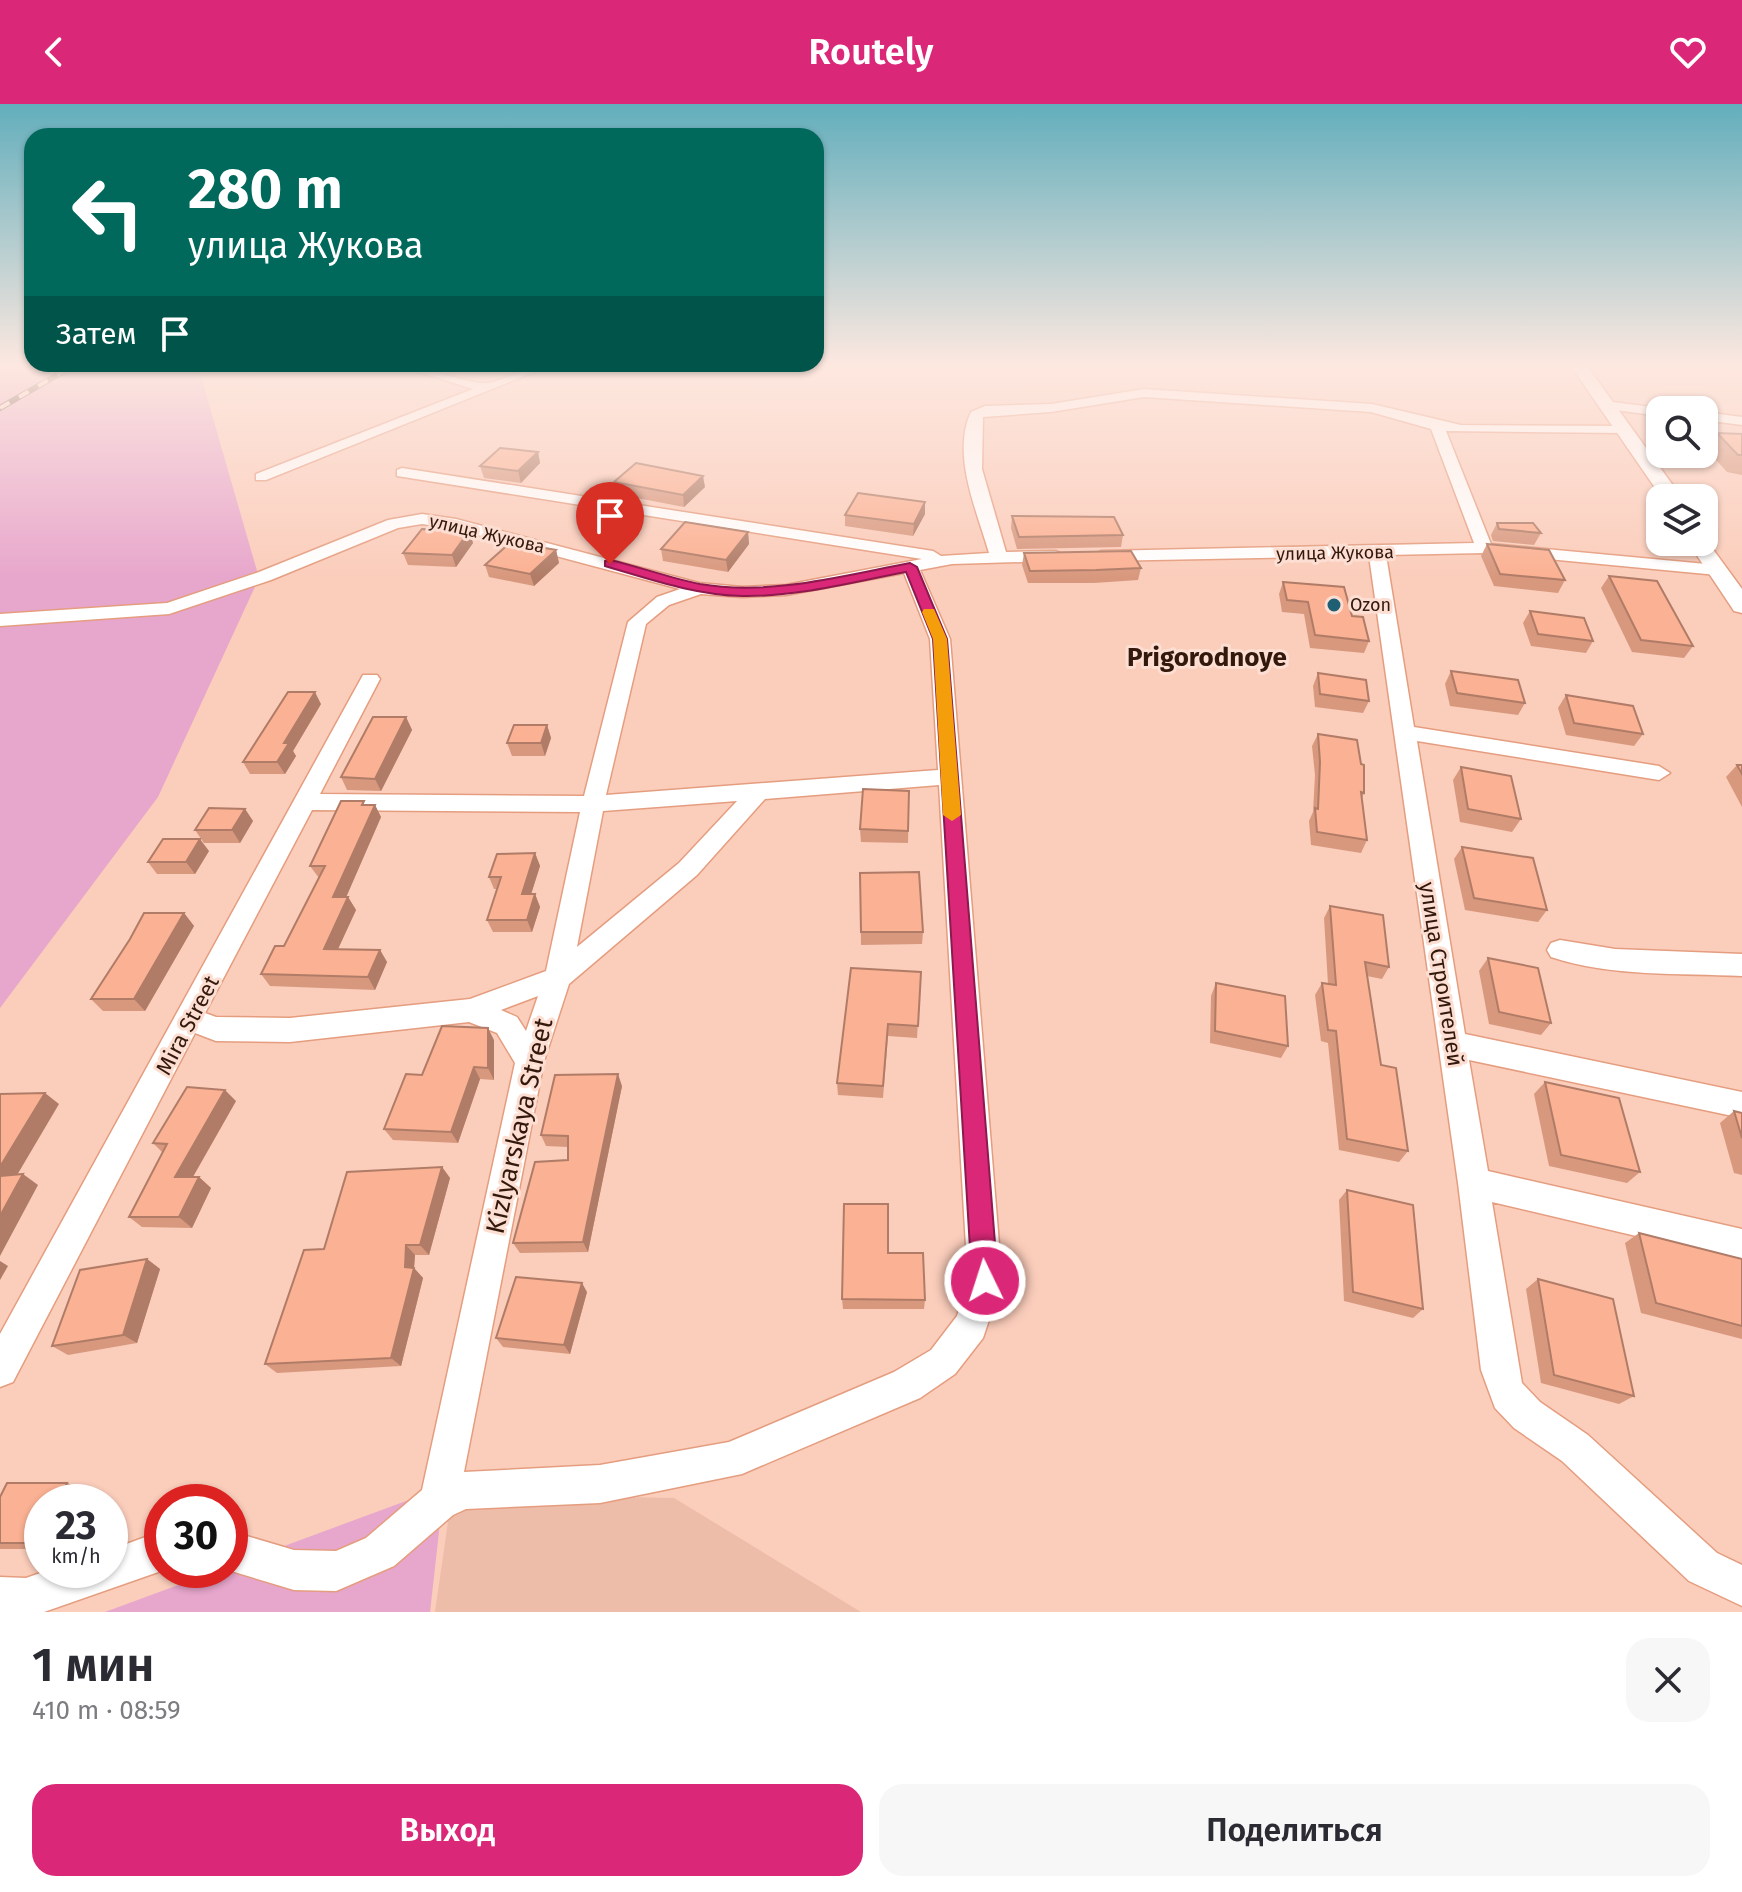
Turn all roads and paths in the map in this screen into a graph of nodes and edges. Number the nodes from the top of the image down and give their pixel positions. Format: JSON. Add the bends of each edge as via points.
{"nodes":[{"id":1,"x":363,"y":436,"type":"edge"},
{"id":2,"x":971,"y":436,"type":"edge"},
{"id":3,"x":1441,"y":436,"type":"edge"},
{"id":4,"x":1628,"y":436,"type":"edge"},
{"id":5,"x":402,"y":473,"type":"dead end"},
{"id":6,"x":261,"y":477,"type":"dead end"},
{"id":7,"x":1662,"y":484,"type":"edge"},
{"id":8,"x":1484,"y":548,"type":"junction"},
{"id":9,"x":1377,"y":552,"type":"junction"},
{"id":10,"x":1708,"y":556,"type":"edge"},
{"id":11,"x":999,"y":557,"type":"junction"},
{"id":12,"x":952,"y":559,"type":"junction"},
{"id":13,"x":910,"y":567,"type":"junction"},
{"id":14,"x":1717,"y":570,"type":"junction"},
{"id":15,"x":699,"y":588,"type":"junction"},
{"id":16,"x":1742,"y":606,"type":"edge"},
{"id":17,"x":0,"y":620,"type":"edge"},
{"id":18,"x":370,"y":679,"type":"dead end"},
{"id":19,"x":1404,"y":732,"type":"junction"},
{"id":20,"x":1659,"y":773,"type":"dead end"},
{"id":21,"x":949,"y":777,"type":"junction"},
{"id":22,"x":761,"y":789,"type":"junction"},
{"id":23,"x":302,"y":802,"type":"junction"},
{"id":24,"x":593,"y":804,"type":"junction"},
{"id":25,"x":1560,"y":950,"type":"dead end"},
{"id":26,"x":1742,"y":965,"type":"edge"},
{"id":27,"x":558,"y":978,"type":"junction"},
{"id":28,"x":470,"y":1010,"type":"junction"},
{"id":29,"x":190,"y":1020,"type":"junction"},
{"id":30,"x":1453,"y":1044,"type":"junction"},
{"id":31,"x":530,"y":1061,"type":"junction"},
{"id":32,"x":1742,"y":1105,"type":"edge"},
{"id":33,"x":1474,"y":1183,"type":"junction"},
{"id":34,"x":1742,"y":1245,"type":"edge"},
{"id":35,"x":0,"y":1369,"type":"edge"},
{"id":36,"x":439,"y":1501,"type":"junction"},
{"id":37,"x":248,"y":1556,"type":"edge"},
{"id":38,"x":1742,"y":1586,"type":"edge"},
{"id":39,"x":56,"y":1588,"type":"edge"},
{"id":40,"x":0,"y":1597,"type":"edge"}],
"edges":[{"from":1,"to":6,"type":"street"},
{"from":2,"to":11,"type":"street","via":[[977,480]]},
{"from":3,"to":8,"type":"street"},
{"from":4,"to":7,"type":"street"},
{"from":5,"to":12,"type":"street","name":"улица Жукова"},
{"from":8,"to":9,"type":"street","name":"улица Жукова"},
{"from":8,"to":14,"type":"street","name":"улица Жукова"},
{"from":9,"to":11,"type":"street","name":"улица Жукова"},
{"from":9,"to":19,"type":"street","name":"улица Строителей"},
{"from":10,"to":14,"type":"street"},
{"from":11,"to":12,"type":"street","name":"улица Жукова"},
{"from":12,"to":13,"type":"street","name":"улица Жукова"},
{"from":13,"to":15,"type":"street","name":"улица Жукова","via":[[786,590]]},
{"from":13,"to":21,"type":"street","via":[[940,639]]},
{"from":14,"to":16,"type":"street"},
{"from":15,"to":17,"type":"street","name":"улица Жукова","via":[[422,519],[394,524],[169,608]]},
{"from":15,"to":24,"type":"street","name":"Kizlyarskaya Street","via":[[663,601],[637,622]]},
{"from":18,"to":23,"type":"street","name":"Mira Street"},
{"from":19,"to":20,"type":"street"},
{"from":19,"to":30,"type":"street","name":"улица Строителей"},
{"from":21,"to":22,"type":"street"},
{"from":21,"to":36,"type":"street","via":[[985,1281],[971,1326],[943,1362],[907,1385],[729,1461],[600,1484],[466,1490]]},
{"from":22,"to":24,"type":"street"},
{"from":22,"to":27,"type":"street","via":[[688,869]]},
{"from":23,"to":24,"type":"street"},
{"from":23,"to":29,"type":"street","name":"Mira Street"},
{"from":24,"to":27,"type":"street","name":"Kizlyarskaya Street"},
{"from":25,"to":26,"type":"street","via":[[1615,960]]},
{"from":27,"to":28,"type":"street"},
{"from":27,"to":31,"type":"street","name":"Kizlyarskaya Street"},
{"from":28,"to":29,"type":"street","via":[[290,1030],[216,1029]]},
{"from":28,"to":31,"type":"street","via":[[507,1025]]},
{"from":29,"to":35,"type":"street","name":"Mira Street"},
{"from":30,"to":32,"type":"street"},
{"from":30,"to":33,"type":"street","name":"улица Строителей"},
{"from":31,"to":36,"type":"street","name":"Kizlyarskaya Street"},
{"from":33,"to":34,"type":"street"},
{"from":33,"to":38,"type":"street","name":"улица Строителей","via":[[1499,1370],[1508,1395],[1575,1448],[1694,1560]]},
{"from":36,"to":37,"type":"street","via":[[380,1552],[336,1571],[294,1570]]},
{"from":39,"to":40,"type":"street","via":[[26,1598]]}]}
